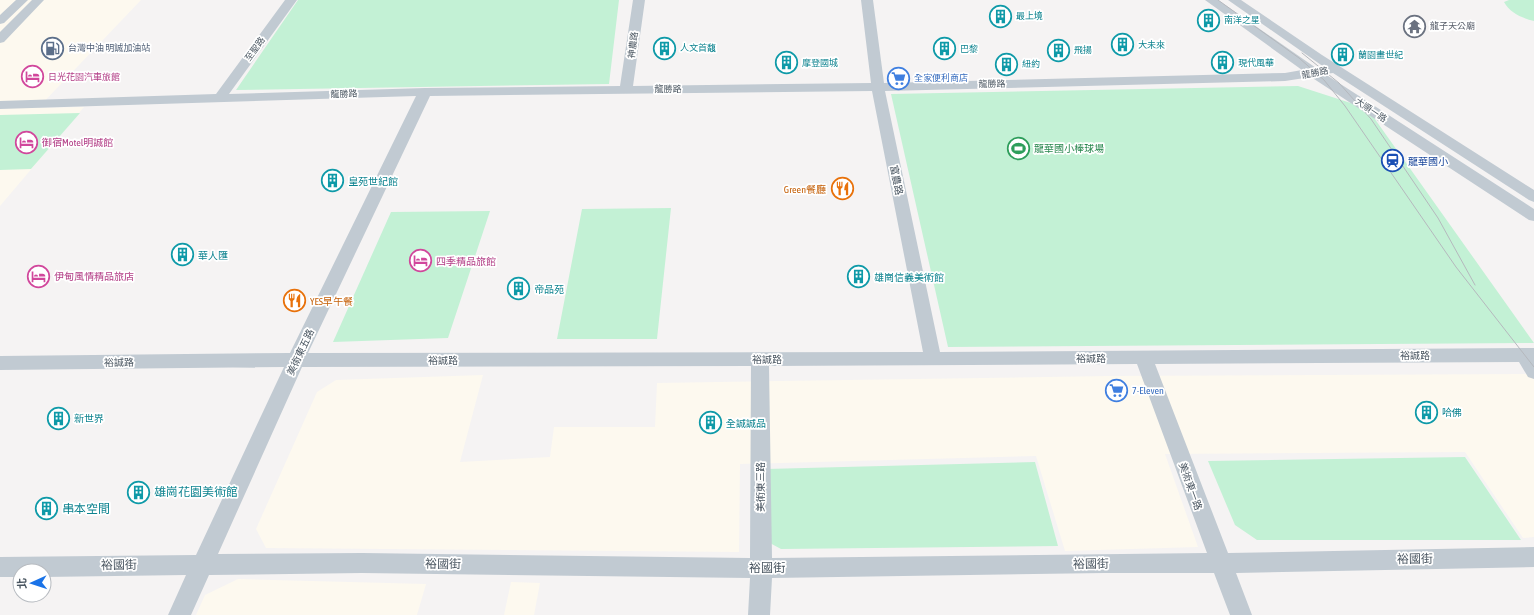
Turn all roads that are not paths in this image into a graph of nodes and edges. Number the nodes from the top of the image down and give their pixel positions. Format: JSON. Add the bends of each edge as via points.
{"nodes":[{"id":1,"x":22,"y":0,"type":"edge"},
{"id":2,"x":38,"y":0,"type":"edge"},
{"id":3,"x":291,"y":0,"type":"edge"},
{"id":4,"x":639,"y":0,"type":"edge"},
{"id":5,"x":867,"y":0,"type":"edge"},
{"id":6,"x":1211,"y":0,"type":"edge"},
{"id":7,"x":1234,"y":0,"type":"edge"},
{"id":8,"x":0,"y":21,"type":"edge"},
{"id":9,"x":0,"y":39,"type":"edge"},
{"id":10,"x":1335,"y":69,"type":"junction"},
{"id":11,"x":1314,"y":73,"type":"junction"},
{"id":12,"x":878,"y":87,"type":"junction"},
{"id":13,"x":626,"y":89,"type":"junction"},
{"id":14,"x":425,"y":92,"type":"junction"},
{"id":15,"x":220,"y":98,"type":"junction"},
{"id":16,"x":0,"y":105,"type":"edge"},
{"id":17,"x":1534,"y":197,"type":"edge"},
{"id":18,"x":1534,"y":216,"type":"edge"},
{"id":19,"x":1143,"y":357,"type":"junction"},
{"id":20,"x":1531,"y":358,"type":"edge"},
{"id":21,"x":760,"y":359,"type":"junction"},
{"id":22,"x":933,"y":359,"type":"junction"},
{"id":23,"x":296,"y":360,"type":"junction"},
{"id":24,"x":0,"y":363,"type":"edge"},
{"id":25,"x":1534,"y":372,"type":"edge"},
{"id":26,"x":1534,"y":557,"type":"edge"},
{"id":27,"x":1221,"y":563,"type":"junction"},
{"id":28,"x":202,"y":564,"type":"junction"},
{"id":29,"x":0,"y":566,"type":"edge"},
{"id":30,"x":761,"y":568,"type":"junction"},
{"id":31,"x":179,"y":615,"type":"edge"},
{"id":32,"x":759,"y":615,"type":"edge"},
{"id":33,"x":1241,"y":615,"type":"edge"}],
"edges":[{"from":1,"to":8,"type":"street"},
{"from":2,"to":9,"type":"street"},
{"from":3,"to":15,"type":"street","name":"至聖路"},
{"from":4,"to":13,"type":"street","name":"神農路"},
{"from":5,"to":12,"type":"street","name":"富農路"},
{"from":6,"to":11,"type":"street","name":"大順一路"},
{"from":7,"to":10,"type":"street","name":"大順一路"},
{"from":10,"to":11,"type":"street","name":"龍勝路"},
{"from":10,"to":17,"type":"street","name":"大順一路"},
{"from":11,"to":12,"type":"street","name":"龍勝路","via":[[1285,77]]},
{"from":11,"to":18,"type":"street","name":"大順一路"},
{"from":12,"to":13,"type":"street","name":"龍勝路"},
{"from":12,"to":22,"type":"street","name":"富農路"},
{"from":13,"to":14,"type":"street","name":"龍勝路"},
{"from":14,"to":15,"type":"street","name":"龍勝路"},
{"from":14,"to":23,"type":"street","name":"美術東五路"},
{"from":15,"to":16,"type":"street","name":"龍勝路"},
{"from":19,"to":20,"type":"street","name":"裕誠路"},
{"from":19,"to":22,"type":"street","name":"裕誠路"},
{"from":19,"to":27,"type":"street","name":"美術東一路"},
{"from":20,"to":25,"type":"street"},
{"from":21,"to":22,"type":"street","name":"裕誠路"},
{"from":21,"to":23,"type":"street","name":"裕誠路"},
{"from":21,"to":30,"type":"street","name":"美術東三路"},
{"from":23,"to":24,"type":"street","name":"裕誠路"},
{"from":23,"to":28,"type":"street","name":"美術東五路"},
{"from":26,"to":27,"type":"street","name":"裕國街"},
{"from":27,"to":30,"type":"street","name":"裕國街"},
{"from":27,"to":33,"type":"street","name":"美術東一路"},
{"from":28,"to":29,"type":"street","name":"裕國街"},
{"from":28,"to":30,"type":"street","name":"裕國街","via":[[362,562]]},
{"from":28,"to":31,"type":"street","name":"美術東五路"},
{"from":30,"to":32,"type":"street","name":"美術東三路"}]}
